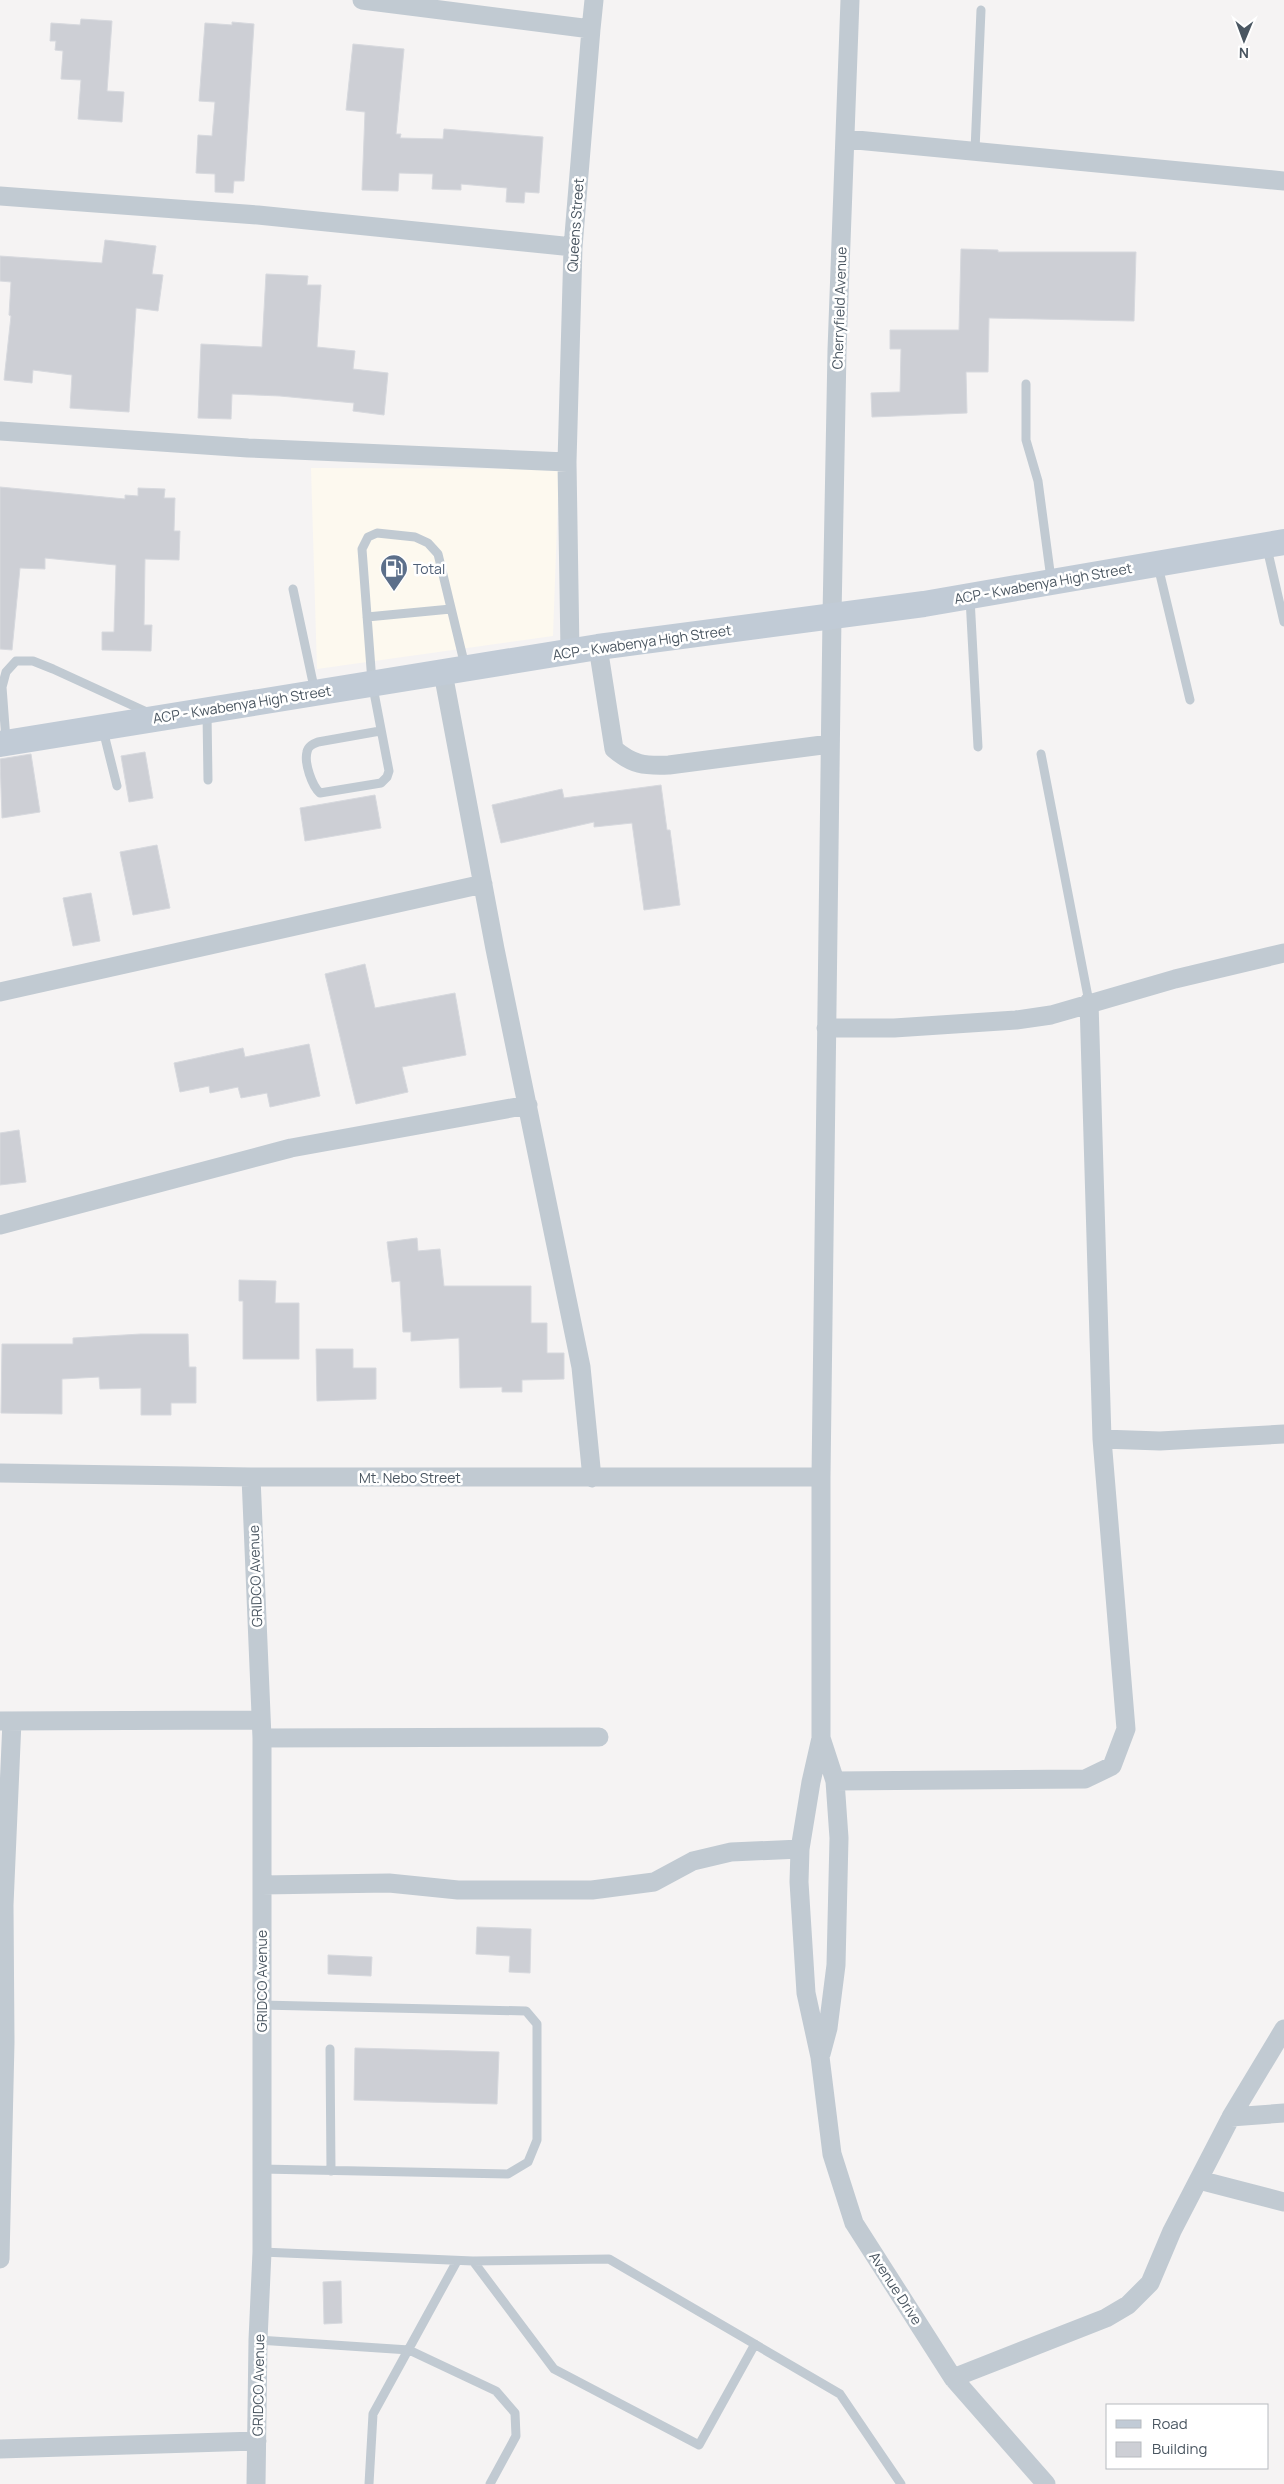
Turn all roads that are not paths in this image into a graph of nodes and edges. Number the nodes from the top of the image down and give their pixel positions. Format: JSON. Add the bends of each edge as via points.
{"nodes":[{"id":1,"x":362,"y":0,"type":"edge"},
{"id":2,"x":594,"y":0,"type":"edge"},
{"id":3,"x":850,"y":0,"type":"edge"},
{"id":4,"x":981,"y":10,"type":"dead end"},
{"id":5,"x":591,"y":29,"type":"junction"},
{"id":6,"x":846,"y":139,"type":"junction"},
{"id":7,"x":975,"y":150,"type":"junction"},
{"id":8,"x":1284,"y":180,"type":"edge"},
{"id":9,"x":0,"y":196,"type":"edge"},
{"id":10,"x":573,"y":247,"type":"junction"},
{"id":11,"x":1026,"y":384,"type":"dead end"},
{"id":12,"x":0,"y":431,"type":"edge"},
{"id":13,"x":567,"y":462,"type":"junction"},
{"id":14,"x":1275,"y":543,"type":"edge"},
{"id":15,"x":1157,"y":564,"type":"junction"},
{"id":16,"x":1051,"y":582,"type":"junction"},
{"id":17,"x":292,"y":589,"type":"dead end"},
{"id":18,"x":970,"y":596,"type":"junction"},
{"id":19,"x":451,"y":609,"type":"junction"},
{"id":20,"x":832,"y":616,"type":"junction"},
{"id":21,"x":368,"y":617,"type":"junction"},
{"id":22,"x":1284,"y":622,"type":"edge"},
{"id":23,"x":598,"y":647,"type":"junction"},
{"id":24,"x":570,"y":652,"type":"junction"},
{"id":25,"x":455,"y":671,"type":"junction"},
{"id":26,"x":372,"y":682,"type":"junction"},
{"id":27,"x":315,"y":692,"type":"junction"},
{"id":28,"x":1190,"y":700,"type":"dead end"},
{"id":29,"x":206,"y":710,"type":"junction"},
{"id":30,"x":160,"y":718,"type":"junction"},
{"id":31,"x":102,"y":727,"type":"junction"},
{"id":32,"x":380,"y":731,"type":"junction"},
{"id":33,"x":3,"y":743,"type":"edge"},
{"id":34,"x":830,"y":744,"type":"junction"},
{"id":35,"x":978,"y":747,"type":"dead end"},
{"id":36,"x":1041,"y":754,"type":"dead end"},
{"id":37,"x":208,"y":780,"type":"dead end"},
{"id":38,"x":116,"y":786,"type":"dead end"},
{"id":39,"x":483,"y":884,"type":"junction"},
{"id":40,"x":1284,"y":953,"type":"edge"},
{"id":41,"x":0,"y":992,"type":"edge"},
{"id":42,"x":1089,"y":1002,"type":"junction"},
{"id":43,"x":826,"y":1028,"type":"junction"},
{"id":44,"x":528,"y":1105,"type":"junction"},
{"id":45,"x":0,"y":1225,"type":"edge"},
{"id":46,"x":1284,"y":1434,"type":"edge"},
{"id":47,"x":1102,"y":1439,"type":"junction"},
{"id":48,"x":0,"y":1473,"type":"edge"},
{"id":49,"x":251,"y":1477,"type":"junction"},
{"id":50,"x":592,"y":1478,"type":"junction"},
{"id":51,"x":820,"y":1478,"type":"junction"},
{"id":52,"x":261,"y":1720,"type":"junction"},
{"id":53,"x":6,"y":1721,"type":"edge"},
{"id":54,"x":600,"y":1737,"type":"dead end"},
{"id":55,"x":262,"y":1738,"type":"junction"},
{"id":56,"x":821,"y":1738,"type":"junction"},
{"id":57,"x":835,"y":1781,"type":"junction"},
{"id":58,"x":800,"y":1849,"type":"junction"},
{"id":59,"x":262,"y":1885,"type":"junction"},
{"id":60,"x":261,"y":2005,"type":"junction"},
{"id":61,"x":1284,"y":2029,"type":"edge"},
{"id":62,"x":330,"y":2049,"type":"dead end"},
{"id":63,"x":820,"y":2058,"type":"junction"},
{"id":64,"x":1284,"y":2113,"type":"edge"},
{"id":65,"x":1231,"y":2117,"type":"junction"},
{"id":66,"x":261,"y":2169,"type":"junction"},
{"id":67,"x":331,"y":2171,"type":"junction"},
{"id":68,"x":1199,"y":2180,"type":"junction"},
{"id":69,"x":1284,"y":2202,"type":"edge"},
{"id":70,"x":0,"y":2205,"type":"edge"},
{"id":71,"x":262,"y":2252,"type":"junction"},
{"id":72,"x":0,"y":2259,"type":"edge"},
{"id":73,"x":457,"y":2260,"type":"junction"},
{"id":74,"x":473,"y":2261,"type":"junction"},
{"id":75,"x":258,"y":2340,"type":"junction"},
{"id":76,"x":755,"y":2344,"type":"junction"},
{"id":77,"x":409,"y":2350,"type":"junction"},
{"id":78,"x":953,"y":2378,"type":"junction"},
{"id":79,"x":257,"y":2442,"type":"junction"},
{"id":80,"x":0,"y":2449,"type":"edge"},
{"id":81,"x":256,"y":2484,"type":"edge"},
{"id":82,"x":369,"y":2484,"type":"edge"},
{"id":83,"x":490,"y":2484,"type":"edge"},
{"id":84,"x":900,"y":2484,"type":"edge"},
{"id":85,"x":1046,"y":2484,"type":"edge"}],
"edges":[{"from":1,"to":5,"type":"street"},
{"from":2,"to":5,"type":"street","name":"Queens Street"},
{"from":3,"to":6,"type":"street","name":"Cherryfield Avenue"},
{"from":4,"to":7,"type":"lane"},
{"from":5,"to":10,"type":"street","name":"Queens Street"},
{"from":6,"to":7,"type":"street"},
{"from":6,"to":20,"type":"street","name":"Cherryfield Avenue","via":[[837,350]]},
{"from":7,"to":8,"type":"street"},
{"from":9,"to":10,"type":"street","via":[[258,215]]},
{"from":10,"to":13,"type":"street","name":"Queens Street"},
{"from":11,"to":16,"type":"lane","via":[[1026,440],[1038,481]]},
{"from":12,"to":13,"type":"street","via":[[248,448]]},
{"from":13,"to":24,"type":"street","name":"Queens Street"},
{"from":14,"to":15,"type":"main road","name":"ACP - Kwabenya High Street"},
{"from":14,"to":22,"type":"lane"},
{"from":15,"to":16,"type":"main road","name":"ACP - Kwabenya High Street"},
{"from":15,"to":28,"type":"lane"},
{"from":16,"to":18,"type":"main road","name":"ACP - Kwabenya High Street"},
{"from":17,"to":27,"type":"lane"},
{"from":18,"to":20,"type":"main road","name":"ACP - Kwabenya High Street"},
{"from":18,"to":35,"type":"lane"},
{"from":19,"to":21,"type":"lane"},
{"from":19,"to":21,"type":"lane","via":[[438,554],[428,543],[415,537],[377,533],[368,538],[362,549]]},
{"from":19,"to":25,"type":"lane"},
{"from":20,"to":23,"type":"main road","name":"ACP - Kwabenya High Street"},
{"from":20,"to":34,"type":"street","name":"Cherryfield Avenue"},
{"from":21,"to":26,"type":"lane"},
{"from":23,"to":24,"type":"main road","name":"ACP - Kwabenya High Street"},
{"from":23,"to":34,"type":"street","via":[[614,749],[629,761],[650,766],[669,765]]},
{"from":24,"to":25,"type":"main road","name":"ACP - Kwabenya High Street"},
{"from":25,"to":26,"type":"main road","name":"ACP - Kwabenya High Street"},
{"from":25,"to":39,"type":"street"},
{"from":26,"to":27,"type":"main road","name":"ACP - Kwabenya High Street"},
{"from":26,"to":32,"type":"lane"},
{"from":27,"to":29,"type":"main road","name":"ACP - Kwabenya High Street"},
{"from":29,"to":30,"type":"main road","name":"ACP - Kwabenya High Street"},
{"from":29,"to":37,"type":"lane"},
{"from":30,"to":31,"type":"main road","name":"ACP - Kwabenya High Street"},
{"from":30,"to":33,"type":"lane","via":[[33,661],[16,661],[6,672],[2,687]]},
{"from":31,"to":33,"type":"main road","name":"ACP - Kwabenya High Street"},
{"from":31,"to":38,"type":"lane"},
{"from":32,"to":32,"type":"lane","via":[[389,771],[385,780],[320,793],[315,789],[306,754],[310,746]]},
{"from":34,"to":43,"type":"street","name":"Cherryfield Avenue"},
{"from":36,"to":42,"type":"lane"},
{"from":39,"to":41,"type":"street"},
{"from":39,"to":44,"type":"street"},
{"from":40,"to":42,"type":"street"},
{"from":42,"to":43,"type":"street","via":[[1051,1015],[1016,1020],[894,1028]]},
{"from":42,"to":47,"type":"street"},
{"from":43,"to":51,"type":"street","name":"Cherryfield Avenue"},
{"from":44,"to":45,"type":"street","via":[[291,1148]]},
{"from":44,"to":50,"type":"street","via":[[581,1367]]},
{"from":46,"to":47,"type":"street","via":[[1160,1441]]},
{"from":47,"to":57,"type":"street","via":[[1126,1729],[1112,1766],[1085,1779]]},
{"from":48,"to":49,"type":"street","name":"Mt. Nebo Street"},
{"from":49,"to":50,"type":"street","name":"Mt. Nebo Street"},
{"from":49,"to":52,"type":"street","name":"GRIDCO Avenue"},
{"from":50,"to":51,"type":"street","name":"Mt. Nebo Street"},
{"from":51,"to":56,"type":"street","name":"Cherryfield Avenue"},
{"from":52,"to":53,"type":"street"},
{"from":52,"to":55,"type":"street","name":"GRIDCO Avenue"},
{"from":53,"to":70,"type":"street","via":[[5,2042]]},
{"from":54,"to":55,"type":"street"},
{"from":55,"to":59,"type":"street","name":"GRIDCO Avenue"},
{"from":56,"to":57,"type":"street"},
{"from":56,"to":58,"type":"street","name":"Avenue Drive"},
{"from":57,"to":63,"type":"street","via":[[838,1838],[836,1965],[828,2028]]},
{"from":58,"to":59,"type":"street","via":[[732,1852],[693,1861],[654,1882],[592,1890],[458,1890],[389,1883]]},
{"from":58,"to":63,"type":"street","name":"Avenue Drive","via":[[806,1993]]},
{"from":59,"to":60,"type":"street","name":"GRIDCO Avenue"},
{"from":60,"to":66,"type":"street","name":"GRIDCO Avenue"},
{"from":60,"to":67,"type":"lane","via":[[526,2011],[537,2024],[537,2140],[528,2162],[508,2174]]},
{"from":61,"to":65,"type":"street"},
{"from":62,"to":67,"type":"lane"},
{"from":63,"to":78,"type":"street","name":"Avenue Drive","via":[[832,2154],[854,2222]]},
{"from":64,"to":65,"type":"street"},
{"from":65,"to":68,"type":"street"},
{"from":66,"to":67,"type":"lane"},
{"from":66,"to":71,"type":"street","name":"GRIDCO Avenue"},
{"from":68,"to":69,"type":"street"},
{"from":68,"to":78,"type":"street","via":[[1150,2283],[1128,2306],[1106,2318]]},
{"from":70,"to":72,"type":"street"},
{"from":71,"to":73,"type":"lane"},
{"from":71,"to":75,"type":"street","name":"GRIDCO Avenue"},
{"from":73,"to":74,"type":"lane"},
{"from":73,"to":77,"type":"lane"},
{"from":74,"to":76,"type":"lane","via":[[609,2259]]},
{"from":74,"to":76,"type":"lane","via":[[554,2369],[699,2445]]},
{"from":75,"to":77,"type":"lane"},
{"from":75,"to":79,"type":"street","name":"GRIDCO Avenue"},
{"from":76,"to":84,"type":"lane","via":[[840,2394]]},
{"from":77,"to":82,"type":"lane","via":[[373,2414]]},
{"from":77,"to":83,"type":"lane","via":[[496,2391],[515,2413],[516,2436]]},
{"from":78,"to":85,"type":"street","name":"Avenue Drive"},
{"from":79,"to":80,"type":"street"},
{"from":79,"to":81,"type":"street","name":"GRIDCO Avenue"}]}
